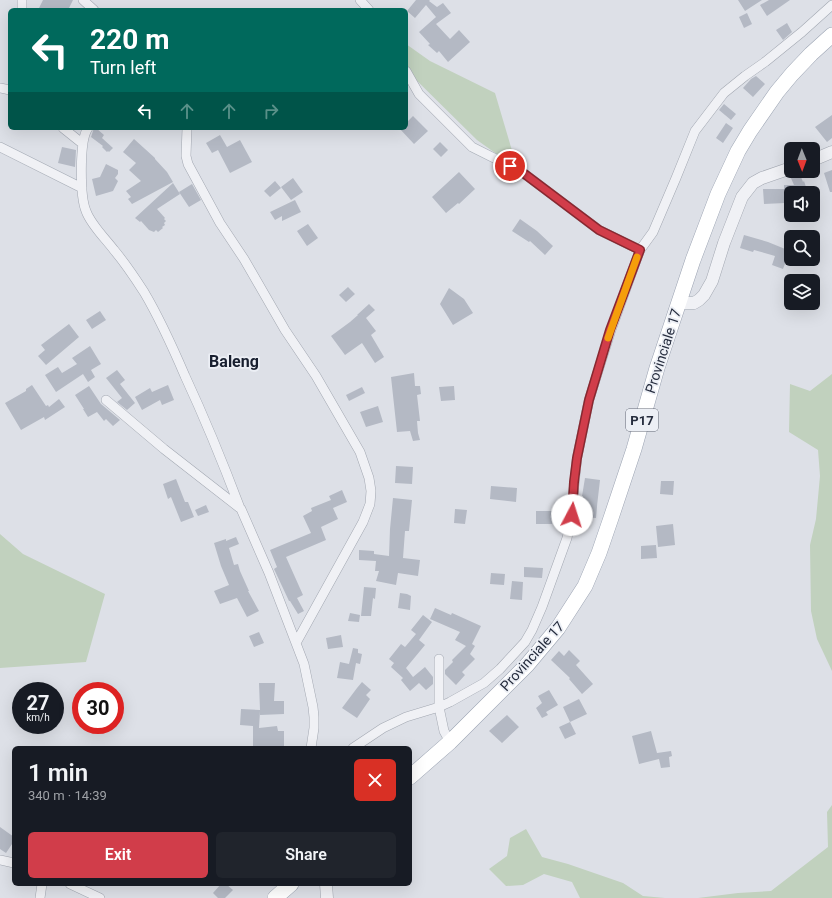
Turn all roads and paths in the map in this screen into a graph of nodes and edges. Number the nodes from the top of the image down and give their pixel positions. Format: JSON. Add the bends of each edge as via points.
{"nodes":[{"id":1,"x":83,"y":0,"type":"edge"},
{"id":2,"x":360,"y":0,"type":"edge"},
{"id":3,"x":832,"y":5,"type":"edge"},
{"id":4,"x":92,"y":8,"type":"edge"},
{"id":5,"x":367,"y":8,"type":"edge"},
{"id":6,"x":832,"y":35,"type":"edge"},
{"id":7,"x":408,"y":75,"type":"edge"},
{"id":8,"x":66,"y":130,"type":"edge"},
{"id":9,"x":86,"y":130,"type":"edge"},
{"id":10,"x":187,"y":130,"type":"edge"},
{"id":11,"x":83,"y":144,"type":"junction"},
{"id":12,"x":0,"y":147,"type":"edge"},
{"id":13,"x":832,"y":152,"type":"edge"},
{"id":14,"x":820,"y":157,"type":"edge"},
{"id":15,"x":784,"y":170,"type":"edge"},
{"id":16,"x":82,"y":188,"type":"junction"},
{"id":17,"x":640,"y":250,"type":"junction"},
{"id":18,"x":679,"y":303,"type":"junction"},
{"id":19,"x":106,"y":400,"type":"dead end"},
{"id":20,"x":240,"y":509,"type":"junction"},
{"id":21,"x":296,"y":643,"type":"junction"},
{"id":22,"x":439,"y":659,"type":"dead end"},
{"id":23,"x":439,"y":707,"type":"junction"},
{"id":24,"x":450,"y":742,"type":"junction"},
{"id":25,"x":311,"y":746,"type":"edge"},
{"id":26,"x":356,"y":746,"type":"edge"},
{"id":27,"x":412,"y":775,"type":"edge"},
{"id":28,"x":0,"y":860,"type":"edge"},
{"id":29,"x":12,"y":863,"type":"edge"},
{"id":30,"x":42,"y":886,"type":"edge"},
{"id":31,"x":74,"y":886,"type":"edge"},
{"id":32,"x":289,"y":886,"type":"edge"},
{"id":33,"x":326,"y":886,"type":"edge"},
{"id":34,"x":40,"y":898,"type":"edge"},
{"id":35,"x":100,"y":898,"type":"edge"},
{"id":36,"x":275,"y":898,"type":"edge"},
{"id":37,"x":327,"y":898,"type":"edge"}],
"edges":[{"from":1,"to":4,"type":"street"},
{"from":2,"to":5,"type":"street"},
{"from":3,"to":17,"type":"street","via":[[724,93],[709,112],[695,131],[653,232]]},
{"from":6,"to":18,"type":"main road","name":"Provinciale 17","number":"P17","via":[[777,92],[738,150],[718,194]]},
{"from":7,"to":17,"type":"street","via":[[418,94],[472,147],[522,172],[599,230]]},
{"from":8,"to":11,"type":"street"},
{"from":9,"to":11,"type":"street"},
{"from":10,"to":21,"type":"street","via":[[188,164],[220,223],[316,376],[360,452],[369,478],[370,504],[363,522]]},
{"from":11,"to":16,"type":"street"},
{"from":12,"to":16,"type":"street"},
{"from":13,"to":14,"type":"street"},
{"from":15,"to":18,"type":"street","via":[[753,183],[742,197],[712,281],[704,295],[694,303]]},
{"from":16,"to":20,"type":"street","via":[[86,211],[143,291],[166,334],[201,410]]},
{"from":17,"to":23,"type":"street","via":[[610,330],[589,400],[577,458],[570,525],[532,630],[515,654],[484,683]]},
{"from":18,"to":24,"type":"main road","name":"Provinciale 17","number":"P17","via":[[612,518],[585,586],[550,639]]},
{"from":19,"to":20,"type":"street"},
{"from":20,"to":21,"type":"street","via":[[269,573]]},
{"from":21,"to":25,"type":"street","via":[[304,664],[312,707],[314,728]]},
{"from":22,"to":23,"type":"street"},
{"from":23,"to":24,"type":"street","via":[[444,731]]},
{"from":23,"to":26,"type":"street","via":[[406,717],[383,728]]},
{"from":24,"to":27,"type":"main road","name":"Provinciale 17","number":"P17"},
{"from":28,"to":29,"type":"street"},
{"from":30,"to":34,"type":"street"},
{"from":31,"to":35,"type":"street"},
{"from":32,"to":36,"type":"main road"},
{"from":33,"to":37,"type":"street"}]}
